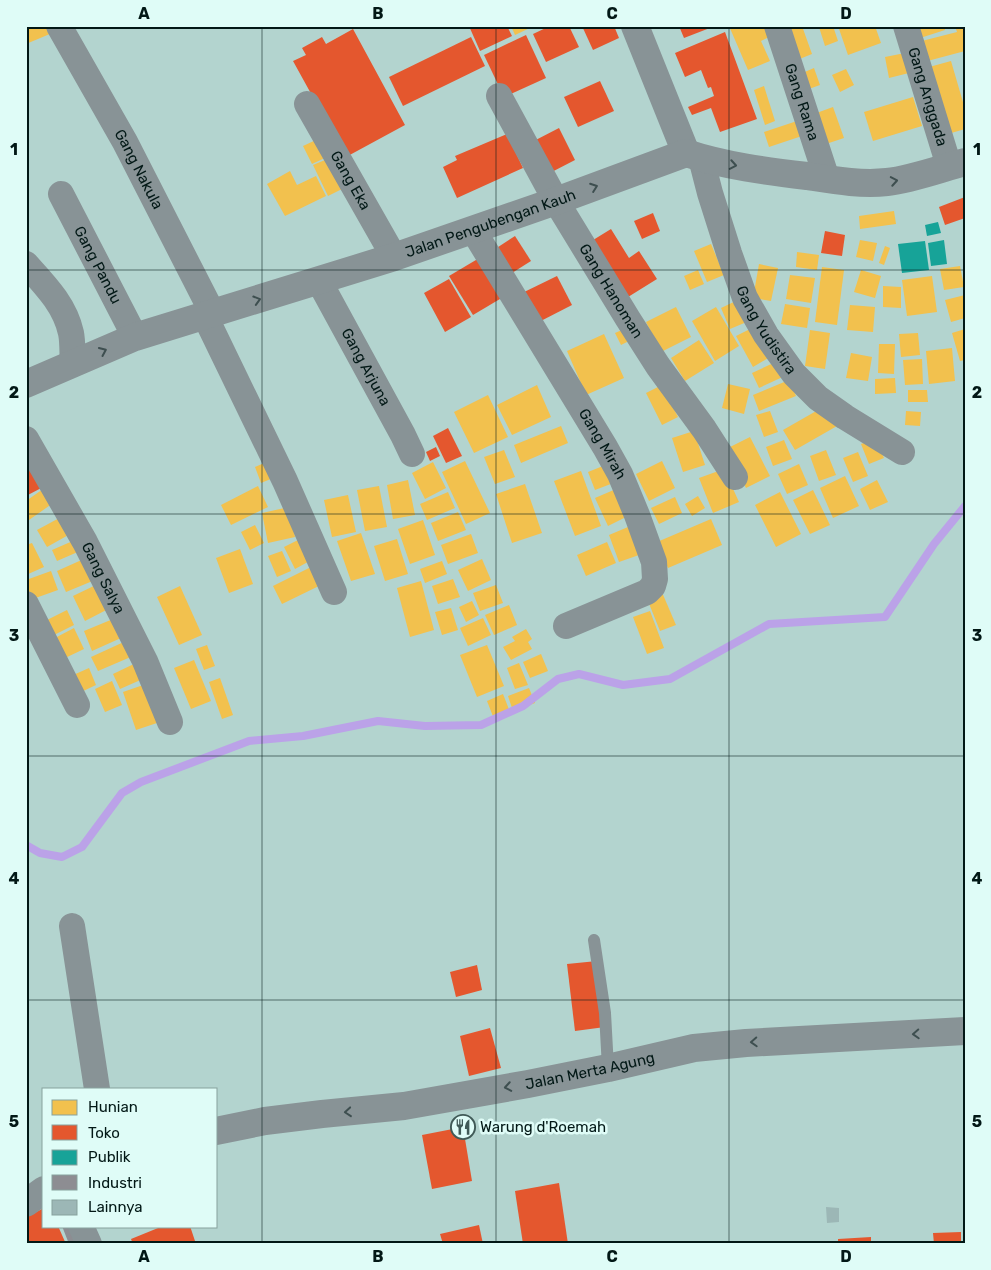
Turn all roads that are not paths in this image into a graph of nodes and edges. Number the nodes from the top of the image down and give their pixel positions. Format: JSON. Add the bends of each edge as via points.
{"nodes":[{"id":1,"x":60,"y":26,"type":"edge"},
{"id":2,"x":635,"y":26,"type":"edge"},
{"id":3,"x":776,"y":26,"type":"edge"},
{"id":4,"x":906,"y":26,"type":"edge"},
{"id":5,"x":500,"y":96,"type":"dead end"},
{"id":6,"x":307,"y":104,"type":"dead end"},
{"id":7,"x":694,"y":155,"type":"junction"},
{"id":8,"x":957,"y":164,"type":"edge"},
{"id":9,"x":826,"y":179,"type":"junction"},
{"id":10,"x":61,"y":194,"type":"dead end"},
{"id":11,"x":556,"y":201,"type":"junction"},
{"id":12,"x":473,"y":230,"type":"junction"},
{"id":13,"x":394,"y":257,"type":"junction"},
{"id":14,"x":26,"y":264,"type":"edge"},
{"id":15,"x":320,"y":281,"type":"junction"},
{"id":16,"x":209,"y":315,"type":"junction"},
{"id":17,"x":135,"y":338,"type":"junction"},
{"id":18,"x":73,"y":364,"type":"junction"},
{"id":19,"x":26,"y":384,"type":"edge"},
{"id":20,"x":26,"y":439,"type":"edge"},
{"id":21,"x":902,"y":452,"type":"dead end"},
{"id":22,"x":412,"y":454,"type":"dead end"},
{"id":23,"x":735,"y":477,"type":"dead end"},
{"id":24,"x":334,"y":592,"type":"dead end"},
{"id":25,"x":26,"y":604,"type":"edge"},
{"id":26,"x":566,"y":626,"type":"dead end"},
{"id":27,"x":77,"y":705,"type":"dead end"},
{"id":28,"x":170,"y":722,"type":"dead end"},
{"id":29,"x":72,"y":926,"type":"dead end"},
{"id":30,"x":594,"y":940,"type":"dead end"},
{"id":31,"x":965,"y":1031,"type":"edge"},
{"id":32,"x":608,"y":1068,"type":"junction"},
{"id":33,"x":97,"y":1088,"type":"edge"},
{"id":34,"x":218,"y":1132,"type":"edge"},
{"id":35,"x":42,"y":1191,"type":"edge"},
{"id":36,"x":26,"y":1203,"type":"edge"},
{"id":37,"x":82,"y":1228,"type":"edge"},
{"id":38,"x":89,"y":1244,"type":"edge"}],
"edges":[{"from":1,"to":16,"type":"street","name":"Gang Nakula","via":[[125,142]]},
{"from":2,"to":7,"type":"street"},
{"from":3,"to":9,"type":"street","name":"Gang Rama"},
{"from":4,"to":8,"type":"street","name":"Gang Anggada"},
{"from":5,"to":11,"type":"street","name":"Gang Hanoman"},
{"from":6,"to":13,"type":"street","name":"Gang Eka"},
{"from":7,"to":9,"type":"street","one_way":true,"via":[[729,164]]},
{"from":11,"to":7,"type":"street","name":"Jalan Pengubengan Kauh","one_way":true},
{"from":7,"to":21,"type":"street","name":"Gang Yudistira","via":[[746,298],[766,335],[794,374],[818,398]]},
{"from":9,"to":8,"type":"street","one_way":true,"via":[[872,184],[909,179]]},
{"from":10,"to":17,"type":"street","name":"Gang Pandu"},
{"from":11,"to":12,"type":"street","name":"Jalan Pengubengan Kauh"},
{"from":11,"to":23,"type":"street","name":"Gang Hanoman","via":[[653,358]]},
{"from":12,"to":13,"type":"street","name":"Jalan Pengubengan Kauh"},
{"from":12,"to":26,"type":"street","name":"Gang Mirah","via":[[620,474],[654,562],[655,579],[647,592]]},
{"from":13,"to":15,"type":"street","name":"Jalan Pengubengan Kauh"},
{"from":14,"to":18,"type":"street","via":[[65,313],[71,333]]},
{"from":16,"to":15,"type":"street","name":"Jalan Pengubengan Kauh","one_way":true},
{"from":15,"to":22,"type":"street","name":"Gang Arjuna"},
{"from":16,"to":17,"type":"street","name":"Jalan Pengubengan Kauh"},
{"from":16,"to":24,"type":"street","name":"Gang Nakula"},
{"from":18,"to":17,"type":"street","name":"Jalan Pengubengan Kauh","one_way":true},
{"from":18,"to":19,"type":"street","name":"Jalan Pengubengan Kauh"},
{"from":20,"to":28,"type":"street","name":"Gang Salya","via":[[145,661]]},
{"from":25,"to":27,"type":"street"},
{"from":29,"to":33,"type":"street"},
{"from":30,"to":32,"type":"lane","via":[[605,1014]]},
{"from":31,"to":32,"type":"street","name":"Jalan Merta Agung","one_way":true,"via":[[694,1048]]},
{"from":32,"to":34,"type":"street","name":"Jalan Merta Agung","one_way":true,"via":[[404,1106],[284,1119]]},
{"from":35,"to":36,"type":"street"},
{"from":37,"to":38,"type":"street"}]}
